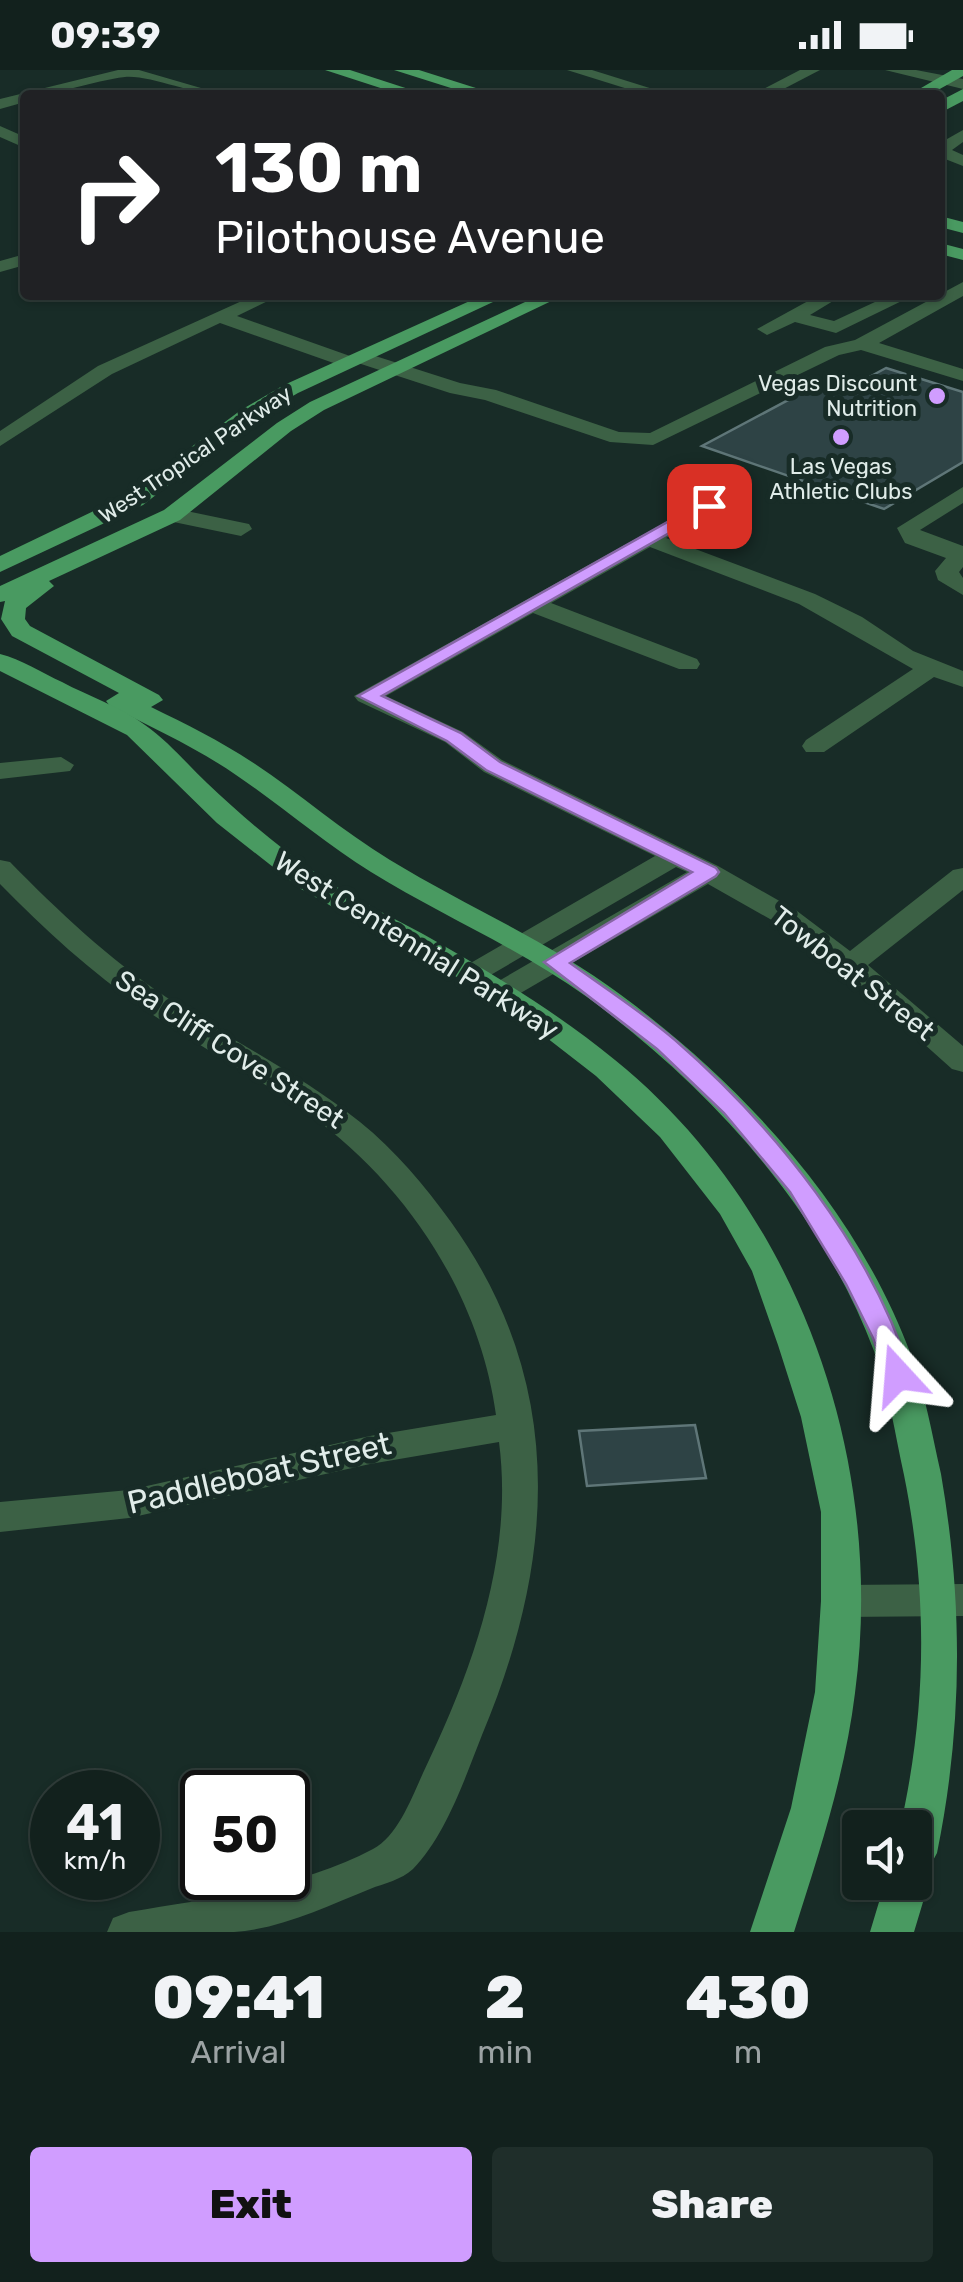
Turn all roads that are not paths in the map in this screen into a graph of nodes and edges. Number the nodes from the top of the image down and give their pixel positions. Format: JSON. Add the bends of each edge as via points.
{"nodes":[{"id":1,"x":333,"y":70,"type":"edge"},
{"id":2,"x":402,"y":70,"type":"edge"},
{"id":3,"x":575,"y":70,"type":"edge"},
{"id":4,"x":812,"y":70,"type":"edge"},
{"id":5,"x":893,"y":70,"type":"edge"},
{"id":6,"x":963,"y":70,"type":"edge"},
{"id":7,"x":120,"y":72,"type":"edge"},
{"id":8,"x":944,"y":80,"type":"junction"},
{"id":9,"x":963,"y":84,"type":"edge"},
{"id":10,"x":51,"y":90,"type":"edge"},
{"id":11,"x":201,"y":90,"type":"edge"},
{"id":12,"x":402,"y":90,"type":"edge"},
{"id":13,"x":472,"y":90,"type":"edge"},
{"id":14,"x":646,"y":90,"type":"edge"},
{"id":15,"x":770,"y":90,"type":"edge"},
{"id":16,"x":927,"y":90,"type":"edge"},
{"id":17,"x":259,"y":300,"type":"edge"},
{"id":18,"x":489,"y":300,"type":"edge"},
{"id":19,"x":544,"y":300,"type":"edge"},
{"id":20,"x":824,"y":300,"type":"edge"},
{"id":21,"x":894,"y":300,"type":"edge"},
{"id":22,"x":941,"y":300,"type":"edge"},
{"id":23,"x":242,"y":307,"type":"junction"},
{"id":24,"x":219,"y":316,"type":"junction"},
{"id":25,"x":793,"y":316,"type":"junction"},
{"id":26,"x":292,"y":325,"type":"junction"},
{"id":27,"x":767,"y":330,"type":"dead end"},
{"id":28,"x":270,"y":334,"type":"junction"},
{"id":29,"x":862,"y":344,"type":"junction"},
{"id":30,"x":359,"y":357,"type":"junction"},
{"id":31,"x":392,"y":368,"type":"junction"},
{"id":32,"x":963,"y":374,"type":"edge"},
{"id":33,"x":0,"y":440,"type":"edge"},
{"id":34,"x":963,"y":494,"type":"edge"},
{"id":35,"x":709,"y":506,"type":"dead end"},
{"id":36,"x":172,"y":515,"type":"junction"},
{"id":37,"x":240,"y":529,"type":"dead end"},
{"id":38,"x":133,"y":536,"type":"junction"},
{"id":39,"x":651,"y":540,"type":"junction"},
{"id":40,"x":962,"y":555,"type":"edge"},
{"id":41,"x":0,"y":565,"type":"edge"},
{"id":42,"x":963,"y":588,"type":"edge"},
{"id":43,"x":0,"y":595,"type":"edge"},
{"id":44,"x":532,"y":604,"type":"junction"},
{"id":45,"x":0,"y":642,"type":"edge"},
{"id":46,"x":0,"y":661,"type":"edge"},
{"id":47,"x":688,"y":664,"type":"dead end"},
{"id":48,"x":932,"y":667,"type":"junction"},
{"id":49,"x":0,"y":671,"type":"edge"},
{"id":50,"x":30,"y":676,"type":"junction"},
{"id":51,"x":963,"y":680,"type":"edge"},
{"id":52,"x":815,"y":746,"type":"dead end"},
{"id":53,"x":61,"y":764,"type":"dead end"},
{"id":54,"x":0,"y":770,"type":"edge"},
{"id":55,"x":262,"y":780,"type":"junction"},
{"id":56,"x":676,"y":856,"type":"junction"},
{"id":57,"x":0,"y":868,"type":"edge"},
{"id":58,"x":708,"y":872,"type":"junction"},
{"id":59,"x":963,"y":876,"type":"edge"},
{"id":60,"x":524,"y":944,"type":"junction"},
{"id":61,"x":555,"y":962,"type":"junction"},
{"id":62,"x":850,"y":965,"type":"junction"},
{"id":63,"x":487,"y":983,"type":"junction"},
{"id":64,"x":963,"y":1062,"type":"edge"},
{"id":65,"x":517,"y":1426,"type":"junction"},
{"id":66,"x":0,"y":1518,"type":"edge"},
{"id":67,"x":841,"y":1601,"type":"junction"},
{"id":68,"x":953,"y":1601,"type":"edge"},
{"id":69,"x":922,"y":1810,"type":"edge"},
{"id":70,"x":901,"y":1900,"type":"edge"},
{"id":71,"x":130,"y":1932,"type":"edge"},
{"id":72,"x":772,"y":1932,"type":"edge"},
{"id":73,"x":892,"y":1932,"type":"edge"}],
"edges":[{"from":1,"to":12,"type":"main road"},
{"from":2,"to":13,"type":"main road"},
{"from":3,"to":14,"type":"street"},
{"from":4,"to":15,"type":"street"},
{"from":5,"to":8,"type":"street"},
{"from":6,"to":8,"type":"main road"},
{"from":7,"to":10,"type":"street"},
{"from":7,"to":11,"type":"street"},
{"from":8,"to":9,"type":"street"},
{"from":8,"to":16,"type":"main road"},
{"from":17,"to":23,"type":"street"},
{"from":18,"to":30,"type":"main road","name":"West Tropical Parkway"},
{"from":19,"to":31,"type":"main road","name":"West Tropical Parkway"},
{"from":20,"to":25,"type":"street"},
{"from":21,"to":25,"type":"street","via":[[836,327]]},
{"from":22,"to":29,"type":"street"},
{"from":23,"to":24,"type":"street"},
{"from":23,"to":26,"type":"street"},
{"from":24,"to":28,"type":"street"},
{"from":24,"to":33,"type":"street","via":[[105,370]]},
{"from":25,"to":27,"type":"street"},
{"from":26,"to":28,"type":"street"},
{"from":26,"to":30,"type":"street"},
{"from":28,"to":30,"type":"street"},
{"from":29,"to":31,"type":"street","via":[[832,351],[653,439],[617,438]]},
{"from":29,"to":32,"type":"street"},
{"from":30,"to":31,"type":"street"},
{"from":30,"to":41,"type":"main road","name":"West Tropical Parkway","via":[[248,414],[135,500]]},
{"from":31,"to":36,"type":"main road","name":"West Tropical Parkway","via":[[284,427]]},
{"from":34,"to":40,"type":"street","via":[[908,528],[913,538]]},
{"from":35,"to":39,"type":"street"},
{"from":36,"to":37,"type":"street"},
{"from":36,"to":38,"type":"main road","name":"West Tropical Parkway"},
{"from":38,"to":43,"type":"main road","name":"West Tropical Parkway"},
{"from":38,"to":55,"type":"main road","via":[[25,596],[14,605],[13,619],[37,642],[218,737]]},
{"from":39,"to":44,"type":"street"},
{"from":39,"to":48,"type":"street","via":[[832,611]]},
{"from":40,"to":42,"type":"street","via":[[947,571]]},
{"from":44,"to":47,"type":"street"},
{"from":44,"to":56,"type":"street","name":"Towboat Street","via":[[367,696]]},
{"from":45,"to":55,"type":"main road","name":"West Centennial Parkway","via":[[195,739]]},
{"from":46,"to":50,"type":"main road","name":"West Centennial Parkway"},
{"from":48,"to":51,"type":"street"},
{"from":48,"to":52,"type":"street"},
{"from":49,"to":50,"type":"main road"},
{"from":50,"to":63,"type":"main road","name":"West Centennial Parkway","via":[[136,730],[227,818],[311,883]]},
{"from":53,"to":54,"type":"street"},
{"from":55,"to":60,"type":"main road","name":"West Centennial Parkway","via":[[379,865]]},
{"from":56,"to":58,"type":"street","name":"Towboat Street"},
{"from":56,"to":60,"type":"street"},
{"from":57,"to":65,"type":"street","name":"Sea Cliff Cove Street","via":[[115,974],[306,1095],[380,1156],[460,1262],[502,1358]]},
{"from":58,"to":61,"type":"street"},
{"from":58,"to":62,"type":"street","name":"Towboat Street"},
{"from":59,"to":62,"type":"street"},
{"from":60,"to":61,"type":"main road","name":"West Centennial Parkway"},
{"from":60,"to":63,"type":"street"},
{"from":61,"to":63,"type":"street"},
{"from":61,"to":68,"type":"main road","name":"West Centennial Parkway","via":[[665,1044],[732,1107],[800,1187],[845,1257],[886,1338]]},
{"from":62,"to":64,"type":"street","name":"Towboat Street"},
{"from":63,"to":67,"type":"main road","name":"West Centennial Parkway","via":[[607,1069],[672,1130],[733,1208],[769,1272],[819,1418],[840,1512]]},
{"from":65,"to":66,"type":"street","name":"Paddleboat Street","via":[[434,1434],[126,1504]]},
{"from":65,"to":71,"type":"street","name":"Sea Cliff Cove Street","via":[[524,1481],[518,1557],[497,1645],[450,1762],[394,1860],[328,1890]]},
{"from":67,"to":68,"type":"street"},
{"from":67,"to":72,"type":"main road","name":"West Centennial Parkway","via":[[835,1692],[812,1808]]},
{"from":68,"to":69,"type":"main road","name":"West Centennial Parkway"},
{"from":70,"to":73,"type":"main road"}]}
